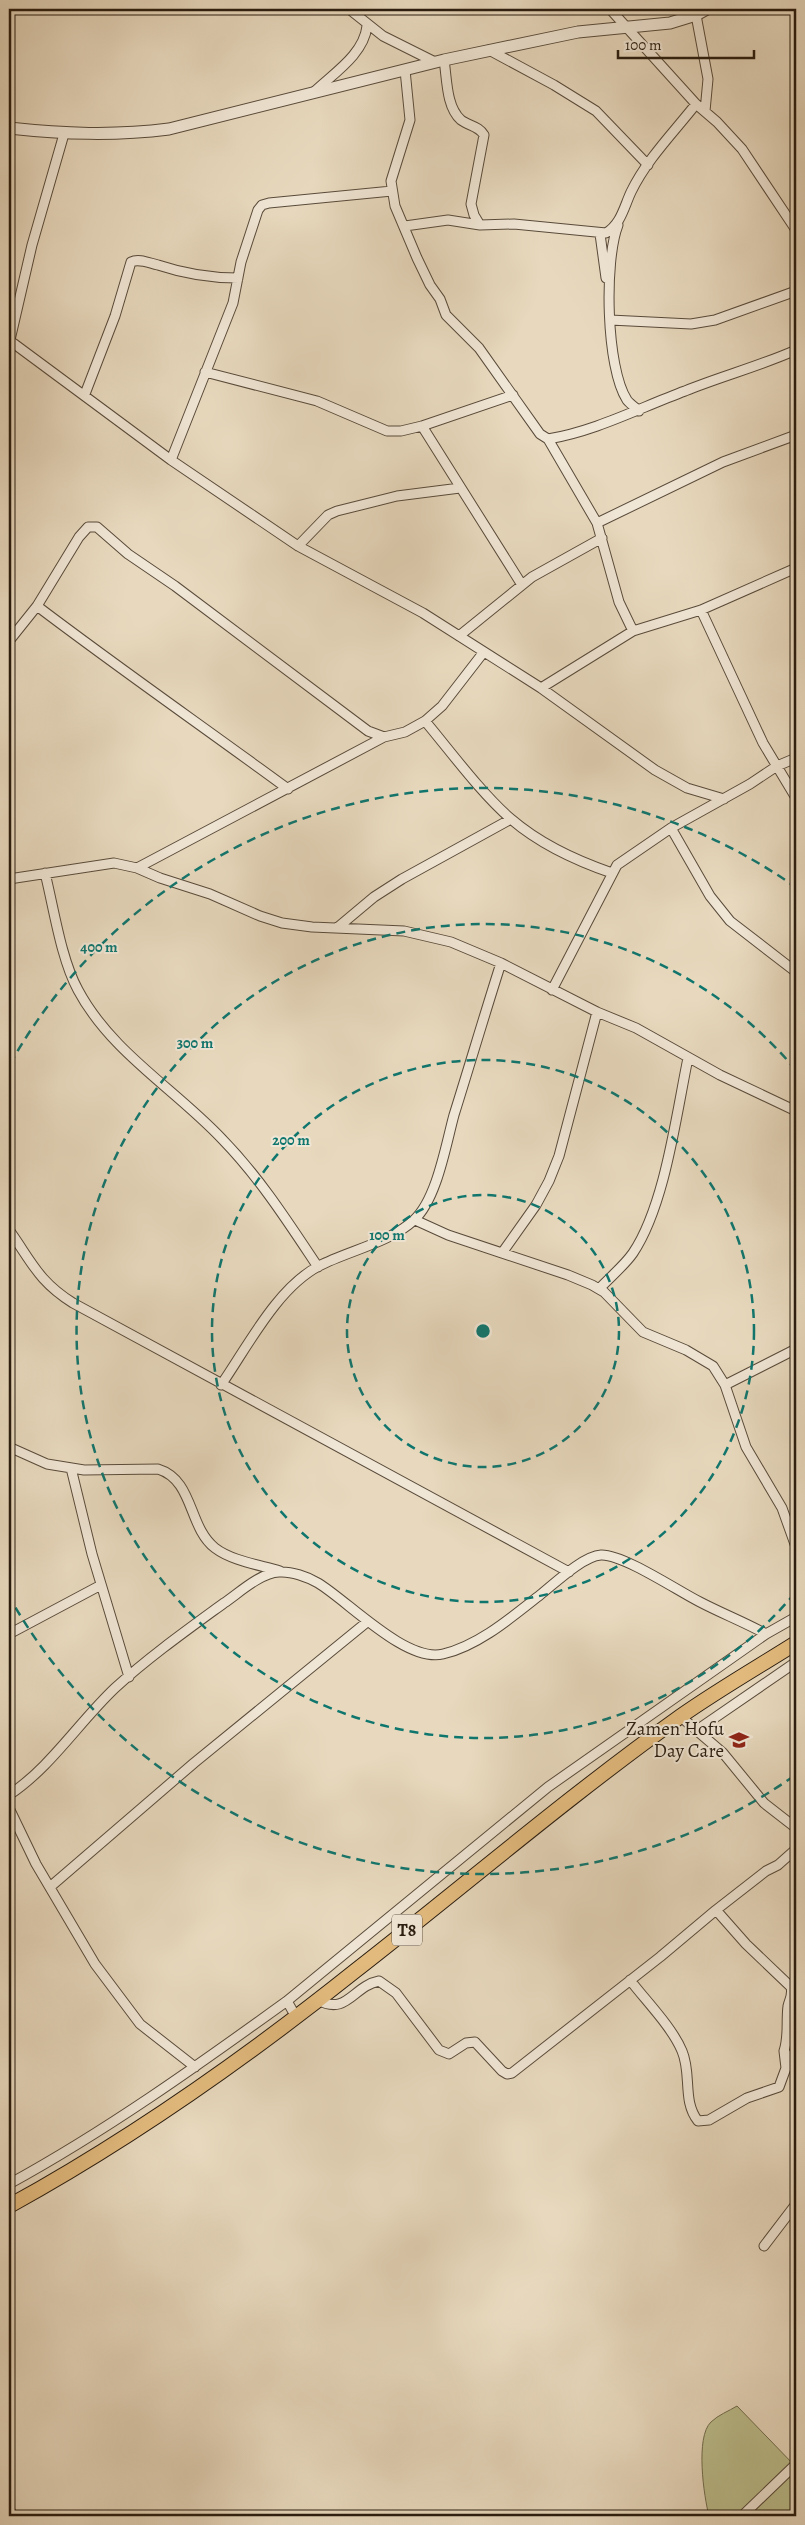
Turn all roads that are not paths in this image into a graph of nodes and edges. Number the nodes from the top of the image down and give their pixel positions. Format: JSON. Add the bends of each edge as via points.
{"nodes":[{"id":1,"x":349,"y":9,"type":"edge"},
{"id":2,"x":610,"y":9,"type":"edge"},
{"id":3,"x":707,"y":9,"type":"edge"},
{"id":4,"x":696,"y":15,"type":"junction"},
{"id":5,"x":367,"y":26,"type":"junction"},
{"id":6,"x":625,"y":27,"type":"junction"},
{"id":7,"x":489,"y":50,"type":"junction"},
{"id":8,"x":440,"y":61,"type":"junction"},
{"id":9,"x":405,"y":70,"type":"junction"},
{"id":10,"x":315,"y":92,"type":"junction"},
{"id":11,"x":696,"y":104,"type":"junction"},
{"id":12,"x":705,"y":111,"type":"junction"},
{"id":13,"x":9,"y":128,"type":"edge"},
{"id":14,"x":64,"y":134,"type":"junction"},
{"id":15,"x":648,"y":165,"type":"junction"},
{"id":16,"x":392,"y":191,"type":"junction"},
{"id":17,"x":618,"y":223,"type":"junction"},
{"id":18,"x":480,"y":225,"type":"junction"},
{"id":19,"x":405,"y":226,"type":"junction"},
{"id":20,"x":796,"y":230,"type":"edge"},
{"id":21,"x":600,"y":234,"type":"junction"},
{"id":22,"x":238,"y":278,"type":"junction"},
{"id":23,"x":608,"y":290,"type":"junction"},
{"id":24,"x":796,"y":291,"type":"edge"},
{"id":25,"x":610,"y":320,"type":"junction"},
{"id":26,"x":10,"y":340,"type":"edge"},
{"id":27,"x":796,"y":350,"type":"edge"},
{"id":28,"x":205,"y":372,"type":"junction"},
{"id":29,"x":85,"y":394,"type":"junction"},
{"id":30,"x":513,"y":395,"type":"junction"},
{"id":31,"x":627,"y":401,"type":"junction"},
{"id":32,"x":639,"y":410,"type":"junction"},
{"id":33,"x":622,"y":417,"type":"junction"},
{"id":34,"x":422,"y":426,"type":"junction"},
{"id":35,"x":796,"y":434,"type":"edge"},
{"id":36,"x":548,"y":439,"type":"junction"},
{"id":37,"x":171,"y":460,"type":"junction"},
{"id":38,"x":460,"y":488,"type":"junction"},
{"id":39,"x":598,"y":523,"type":"junction"},
{"id":40,"x":602,"y":538,"type":"junction"},
{"id":41,"x":298,"y":546,"type":"junction"},
{"id":42,"x":796,"y":568,"type":"edge"},
{"id":43,"x":522,"y":585,"type":"junction"},
{"id":44,"x":37,"y":606,"type":"junction"},
{"id":45,"x":701,"y":610,"type":"junction"},
{"id":46,"x":633,"y":631,"type":"junction"},
{"id":47,"x":458,"y":636,"type":"junction"},
{"id":48,"x":9,"y":641,"type":"edge"},
{"id":49,"x":483,"y":653,"type":"junction"},
{"id":50,"x":541,"y":688,"type":"junction"},
{"id":51,"x":425,"y":721,"type":"junction"},
{"id":52,"x":384,"y":737,"type":"junction"},
{"id":53,"x":796,"y":758,"type":"edge"},
{"id":54,"x":777,"y":766,"type":"junction"},
{"id":55,"x":288,"y":789,"type":"junction"},
{"id":56,"x":724,"y":798,"type":"junction"},
{"id":57,"x":796,"y":798,"type":"edge"},
{"id":58,"x":511,"y":819,"type":"junction"},
{"id":59,"x":671,"y":828,"type":"junction"},
{"id":60,"x":137,"y":868,"type":"junction"},
{"id":61,"x":45,"y":873,"type":"junction"},
{"id":62,"x":612,"y":873,"type":"junction"},
{"id":63,"x":9,"y":879,"type":"edge"},
{"id":64,"x":337,"y":928,"type":"junction"},
{"id":65,"x":501,"y":963,"type":"junction"},
{"id":66,"x":796,"y":972,"type":"edge"},
{"id":67,"x":552,"y":990,"type":"junction"},
{"id":68,"x":597,"y":1012,"type":"junction"},
{"id":69,"x":688,"y":1058,"type":"junction"},
{"id":70,"x":796,"y":1112,"type":"edge"},
{"id":71,"x":415,"y":1220,"type":"junction"},
{"id":72,"x":9,"y":1230,"type":"edge"},
{"id":73,"x":502,"y":1253,"type":"junction"},
{"id":74,"x":318,"y":1267,"type":"junction"},
{"id":75,"x":599,"y":1289,"type":"junction"},
{"id":76,"x":796,"y":1349,"type":"edge"},
{"id":77,"x":221,"y":1384,"type":"junction"},
{"id":78,"x":725,"y":1384,"type":"junction"},
{"id":79,"x":9,"y":1447,"type":"edge"},
{"id":80,"x":71,"y":1468,"type":"junction"},
{"id":81,"x":796,"y":1547,"type":"edge"},
{"id":82,"x":280,"y":1571,"type":"junction"},
{"id":83,"x":569,"y":1572,"type":"junction"},
{"id":84,"x":101,"y":1585,"type":"junction"},
{"id":85,"x":796,"y":1617,"type":"edge"},
{"id":86,"x":367,"y":1622,"type":"junction"},
{"id":87,"x":9,"y":1634,"type":"edge"},
{"id":88,"x":766,"y":1634,"type":"junction"},
{"id":89,"x":796,"y":1643,"type":"edge"},
{"id":90,"x":796,"y":1662,"type":"edge"},
{"id":91,"x":129,"y":1677,"type":"junction"},
{"id":92,"x":681,"y":1717,"type":"junction"},
{"id":93,"x":698,"y":1730,"type":"junction"},
{"id":94,"x":9,"y":1795,"type":"edge"},
{"id":95,"x":9,"y":1808,"type":"edge"},
{"id":96,"x":796,"y":1828,"type":"edge"},
{"id":97,"x":796,"y":1849,"type":"edge"},
{"id":98,"x":50,"y":1887,"type":"junction"},
{"id":99,"x":716,"y":1910,"type":"junction"},
{"id":100,"x":630,"y":1980,"type":"junction"},
{"id":101,"x":318,"y":2000,"type":"junction"},
{"id":102,"x":288,"y":2001,"type":"junction"},
{"id":103,"x":296,"y":2017,"type":"junction"},
{"id":104,"x":784,"y":2051,"type":"junction"},
{"id":105,"x":796,"y":2066,"type":"edge"},
{"id":106,"x":195,"y":2067,"type":"junction"},
{"id":107,"x":9,"y":2184,"type":"edge"},
{"id":108,"x":796,"y":2204,"type":"edge"},
{"id":109,"x":9,"y":2206,"type":"edge"},
{"id":110,"x":764,"y":2246,"type":"dead end"},
{"id":111,"x":796,"y":2464,"type":"edge"},
{"id":112,"x":9,"y":2509,"type":"edge"},
{"id":113,"x":13,"y":2516,"type":"edge"},
{"id":114,"x":742,"y":2516,"type":"edge"}],
"edges":[{"from":1,"to":5,"type":"street"},
{"from":2,"to":6,"type":"street"},
{"from":3,"to":4,"type":"street"},
{"from":4,"to":6,"type":"street","via":[[670,23]]},
{"from":4,"to":12,"type":"street","via":[[708,79]]},
{"from":5,"to":8,"type":"street"},
{"from":5,"to":10,"type":"street","via":[[359,49]]},
{"from":6,"to":7,"type":"street","via":[[578,32]]},
{"from":6,"to":11,"type":"street"},
{"from":7,"to":8,"type":"street"},
{"from":7,"to":15,"type":"street","via":[[596,111]]},
{"from":8,"to":9,"type":"street"},
{"from":8,"to":18,"type":"street","via":[[456,115],[484,135],[471,204]]},
{"from":9,"to":10,"type":"street"},
{"from":9,"to":16,"type":"street","via":[[410,120],[393,170]]},
{"from":10,"to":14,"type":"street","via":[[169,129],[132,134]]},
{"from":11,"to":12,"type":"street"},
{"from":11,"to":15,"type":"street"},
{"from":12,"to":20,"type":"street","via":[[742,149]]},
{"from":13,"to":14,"type":"street"},
{"from":14,"to":26,"type":"street","via":[[32,245]]},
{"from":15,"to":17,"type":"street","via":[[632,190]]},
{"from":16,"to":19,"type":"street"},
{"from":16,"to":22,"type":"street","via":[[262,205],[255,217]]},
{"from":17,"to":21,"type":"street","via":[[613,229]]},
{"from":17,"to":23,"type":"street","via":[[613,236]]},
{"from":18,"to":19,"type":"street","via":[[448,220]]},
{"from":18,"to":21,"type":"street","via":[[514,224]]},
{"from":19,"to":30,"type":"street","via":[[446,315],[479,348]]},
{"from":21,"to":23,"type":"street"},
{"from":22,"to":28,"type":"street","via":[[233,303]]},
{"from":22,"to":29,"type":"street","via":[[210,278],[141,261],[132,262]]},
{"from":23,"to":25,"type":"street"},
{"from":24,"to":25,"type":"street","via":[[714,320],[691,324]]},
{"from":25,"to":31,"type":"street","via":[[612,350]]},
{"from":26,"to":29,"type":"street"},
{"from":27,"to":32,"type":"street"},
{"from":28,"to":34,"type":"street","via":[[316,401],[387,431]]},
{"from":28,"to":37,"type":"street"},
{"from":29,"to":37,"type":"street"},
{"from":30,"to":34,"type":"street"},
{"from":30,"to":36,"type":"street","via":[[535,429]]},
{"from":31,"to":32,"type":"street"},
{"from":31,"to":33,"type":"street"},
{"from":32,"to":33,"type":"street"},
{"from":33,"to":36,"type":"street"},
{"from":34,"to":38,"type":"street"},
{"from":35,"to":39,"type":"street","via":[[723,462]]},
{"from":36,"to":39,"type":"street"},
{"from":37,"to":41,"type":"street"},
{"from":38,"to":41,"type":"street","via":[[397,496],[337,511],[328,515]]},
{"from":38,"to":43,"type":"street"},
{"from":39,"to":40,"type":"street"},
{"from":40,"to":43,"type":"street","via":[[569,554]]},
{"from":40,"to":46,"type":"street","via":[[620,602]]},
{"from":41,"to":47,"type":"street","via":[[394,596]]},
{"from":42,"to":45,"type":"street"},
{"from":43,"to":47,"type":"street"},
{"from":44,"to":48,"type":"street"},
{"from":44,"to":52,"type":"street","via":[[79,537],[88,528],[97,527],[128,554],[368,731]]},
{"from":44,"to":55,"type":"street"},
{"from":45,"to":46,"type":"street"},
{"from":45,"to":54,"type":"street","via":[[742,700]]},
{"from":46,"to":50,"type":"street"},
{"from":47,"to":49,"type":"street"},
{"from":49,"to":50,"type":"street"},
{"from":49,"to":51,"type":"street","via":[[442,706]]},
{"from":50,"to":56,"type":"street","via":[[655,770],[688,788]]},
{"from":51,"to":52,"type":"street","via":[[404,732]]},
{"from":51,"to":58,"type":"street"},
{"from":52,"to":55,"type":"street"},
{"from":53,"to":54,"type":"street"},
{"from":54,"to":56,"type":"street"},
{"from":54,"to":57,"type":"street"},
{"from":55,"to":60,"type":"street"},
{"from":56,"to":59,"type":"street"},
{"from":58,"to":62,"type":"street","via":[[582,862]]},
{"from":58,"to":64,"type":"street","via":[[402,879]]},
{"from":59,"to":62,"type":"street","via":[[617,865]]},
{"from":59,"to":66,"type":"street","via":[[710,896],[730,921]]},
{"from":60,"to":61,"type":"street","via":[[114,863]]},
{"from":60,"to":64,"type":"street","via":[[282,923]]},
{"from":61,"to":63,"type":"street"},
{"from":61,"to":74,"type":"street","via":[[70,974],[88,1008],[124,1050],[210,1127],[253,1173]]},
{"from":62,"to":67,"type":"street"},
{"from":64,"to":65,"type":"street","via":[[404,931],[431,936]]},
{"from":65,"to":67,"type":"street"},
{"from":65,"to":71,"type":"street","via":[[442,1164]]},
{"from":67,"to":68,"type":"street"},
{"from":68,"to":69,"type":"street","via":[[636,1028]]},
{"from":68,"to":73,"type":"street","via":[[560,1156],[536,1204]]},
{"from":69,"to":70,"type":"street"},
{"from":69,"to":75,"type":"street","via":[[656,1205],[632,1254]]},
{"from":71,"to":73,"type":"street"},
{"from":71,"to":74,"type":"street"},
{"from":72,"to":77,"type":"street","via":[[39,1276],[53,1291],[105,1323]]},
{"from":73,"to":75,"type":"street"},
{"from":74,"to":77,"type":"street","via":[[297,1280],[286,1292]]},
{"from":75,"to":78,"type":"street","via":[[643,1332],[709,1363]]},
{"from":76,"to":78,"type":"street"},
{"from":77,"to":83,"type":"street"},
{"from":78,"to":81,"type":"street","via":[[746,1447],[782,1508]]},
{"from":79,"to":80,"type":"street","via":[[47,1464]]},
{"from":80,"to":82,"type":"street","via":[[158,1469],[167,1472],[189,1500],[204,1535],[214,1548]]},
{"from":80,"to":84,"type":"street"},
{"from":82,"to":86,"type":"street","via":[[319,1583]]},
{"from":82,"to":91,"type":"street","via":[[262,1578],[229,1600]]},
{"from":83,"to":86,"type":"street","via":[[495,1628],[470,1644],[440,1655],[426,1655]]},
{"from":83,"to":88,"type":"street","via":[[591,1557],[615,1558]]},
{"from":84,"to":87,"type":"street"},
{"from":84,"to":91,"type":"street"},
{"from":85,"to":88,"type":"street"},
{"from":86,"to":98,"type":"street","via":[[194,1763]]},
{"from":88,"to":102,"type":"street","via":[[548,1788]]},
{"from":89,"to":92,"type":"main road","number":"T8"},
{"from":90,"to":93,"type":"street"},
{"from":91,"to":94,"type":"street"},
{"from":92,"to":93,"type":"street"},
{"from":92,"to":101,"type":"main road","number":"T8","via":[[500,1854]]},
{"from":93,"to":96,"type":"street","via":[[723,1753],[764,1803]]},
{"from":95,"to":98,"type":"street","via":[[22,1839]]},
{"from":97,"to":99,"type":"street","via":[[778,1866],[766,1871]]},
{"from":98,"to":106,"type":"street","via":[[95,1964],[140,2024]]},
{"from":99,"to":100,"type":"street"},
{"from":99,"to":104,"type":"street","via":[[791,1987],[793,1993],[788,2007]]},
{"from":100,"to":101,"type":"street","via":[[517,2070],[507,2074],[490,2061],[475,2042],[466,2043],[449,2054],[439,2050],[396,1993],[379,1981],[367,1985],[336,2006],[328,2006]]},
{"from":100,"to":104,"type":"street","via":[[682,2051],[687,2067],[690,2105],[698,2121],[709,2120],[747,2098],[779,2086],[786,2068]]},
{"from":101,"to":103,"type":"main road","number":"T8"},
{"from":102,"to":103,"type":"street"},
{"from":102,"to":106,"type":"street"},
{"from":103,"to":109,"type":"main road","number":"T8","via":[[129,2135]]},
{"from":104,"to":105,"type":"street"},
{"from":106,"to":107,"type":"street","via":[[66,2153]]},
{"from":108,"to":110,"type":"street"},
{"from":111,"to":114,"type":"street"},
{"from":112,"to":113,"type":"street"}]}
